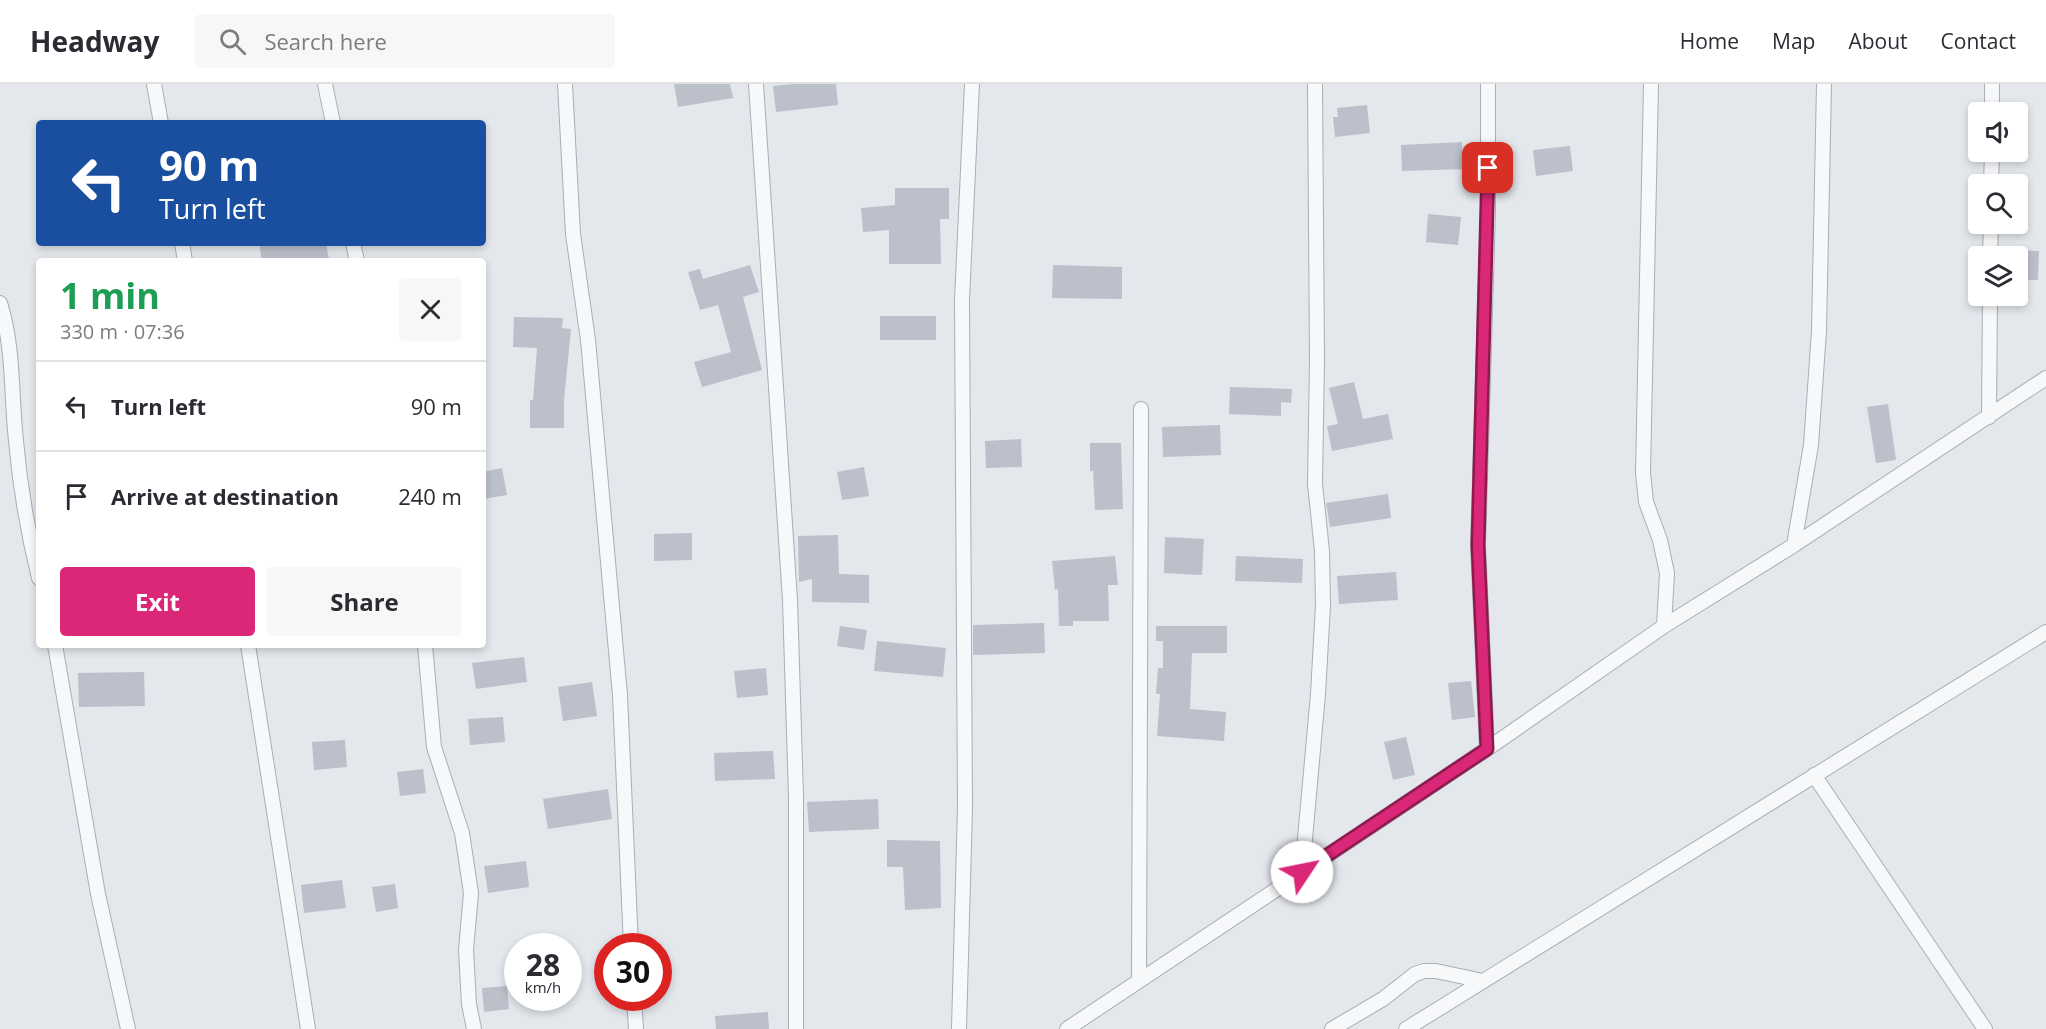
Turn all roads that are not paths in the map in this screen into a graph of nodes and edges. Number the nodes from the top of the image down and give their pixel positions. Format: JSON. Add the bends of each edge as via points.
{"nodes":[{"id":1,"x":154,"y":84,"type":"edge"},
{"id":2,"x":325,"y":84,"type":"edge"},
{"id":3,"x":565,"y":84,"type":"edge"},
{"id":4,"x":756,"y":84,"type":"edge"},
{"id":5,"x":972,"y":84,"type":"edge"},
{"id":6,"x":1315,"y":84,"type":"edge"},
{"id":7,"x":1488,"y":84,"type":"edge"},
{"id":8,"x":1651,"y":84,"type":"edge"},
{"id":9,"x":1824,"y":84,"type":"edge"},
{"id":10,"x":1992,"y":84,"type":"edge"},
{"id":11,"x":1992,"y":102,"type":"edge"},
{"id":12,"x":160,"y":120,"type":"edge"},
{"id":13,"x":332,"y":120,"type":"edge"},
{"id":14,"x":0,"y":303,"type":"edge"},
{"id":15,"x":1990,"y":306,"type":"edge"},
{"id":16,"x":2046,"y":378,"type":"edge"},
{"id":17,"x":1142,"y":409,"type":"dead end"},
{"id":18,"x":1989,"y":417,"type":"junction"},
{"id":19,"x":1794,"y":545,"type":"junction"},
{"id":20,"x":36,"y":565,"type":"edge"},
{"id":21,"x":1664,"y":626,"type":"junction"},
{"id":22,"x":2046,"y":632,"type":"edge"},
{"id":23,"x":56,"y":648,"type":"edge"},
{"id":24,"x":248,"y":648,"type":"edge"},
{"id":25,"x":425,"y":648,"type":"edge"},
{"id":26,"x":1487,"y":749,"type":"junction"},
{"id":27,"x":1814,"y":775,"type":"junction"},
{"id":28,"x":1302,"y":872,"type":"junction"},
{"id":29,"x":630,"y":933,"type":"edge"},
{"id":30,"x":1140,"y":981,"type":"junction"},
{"id":31,"x":1483,"y":981,"type":"junction"},
{"id":32,"x":635,"y":1011,"type":"edge"},
{"id":33,"x":128,"y":1029,"type":"edge"},
{"id":34,"x":308,"y":1029,"type":"edge"},
{"id":35,"x":474,"y":1029,"type":"edge"},
{"id":36,"x":636,"y":1029,"type":"edge"},
{"id":37,"x":796,"y":1029,"type":"edge"},
{"id":38,"x":959,"y":1029,"type":"edge"},
{"id":39,"x":1067,"y":1029,"type":"edge"},
{"id":40,"x":1332,"y":1029,"type":"edge"},
{"id":41,"x":1406,"y":1029,"type":"edge"},
{"id":42,"x":1985,"y":1029,"type":"edge"}],
"edges":[{"from":1,"to":12,"type":"street"},
{"from":2,"to":13,"type":"street"},
{"from":3,"to":29,"type":"street","via":[[573,234],[588,340],[621,695]]},
{"from":4,"to":37,"type":"street","via":[[790,600],[796,797]]},
{"from":5,"to":38,"type":"street","via":[[962,300],[965,807]]},
{"from":6,"to":28,"type":"street","via":[[1315,484],[1323,605]]},
{"from":7,"to":26,"type":"street","via":[[1478,545]]},
{"from":8,"to":21,"type":"street","via":[[1643,473],[1646,502],[1667,573]]},
{"from":9,"to":19,"type":"street","via":[[1819,331],[1811,445]]},
{"from":10,"to":11,"type":"street"},
{"from":14,"to":20,"type":"street","via":[[10,359],[26,521]]},
{"from":15,"to":18,"type":"street"},
{"from":16,"to":18,"type":"street"},
{"from":17,"to":30,"type":"street"},
{"from":18,"to":19,"type":"street"},
{"from":19,"to":21,"type":"street"},
{"from":21,"to":26,"type":"street"},
{"from":22,"to":27,"type":"street"},
{"from":23,"to":33,"type":"street","via":[[98,894]]},
{"from":24,"to":34,"type":"street"},
{"from":25,"to":35,"type":"street","via":[[434,747],[462,833],[471,892],[466,950]]},
{"from":26,"to":28,"type":"street"},
{"from":27,"to":31,"type":"street"},
{"from":27,"to":42,"type":"street"},
{"from":28,"to":30,"type":"street"},
{"from":30,"to":39,"type":"street"},
{"from":31,"to":40,"type":"street","via":[[1424,971]]},
{"from":31,"to":41,"type":"street"},
{"from":32,"to":36,"type":"street"}]}
